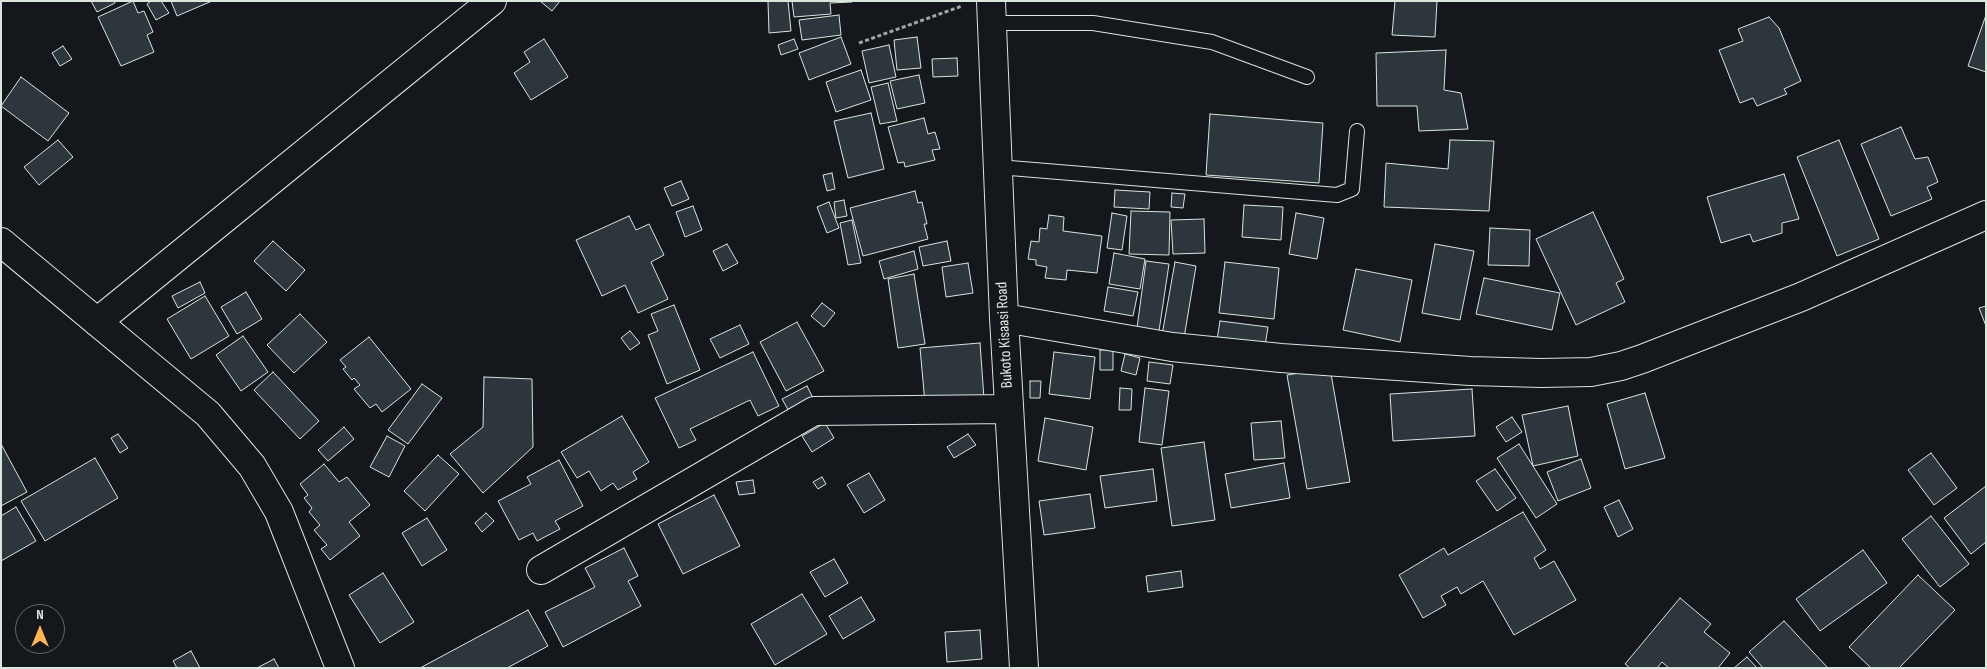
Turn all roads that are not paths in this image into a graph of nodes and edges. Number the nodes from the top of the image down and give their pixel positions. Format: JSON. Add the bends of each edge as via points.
{"nodes":[{"id":1,"x":492,"y":1,"type":"edge"},
{"id":2,"x":984,"y":10,"type":"edge"},
{"id":3,"x":1307,"y":77,"type":"dead end"},
{"id":4,"x":1357,"y":131,"type":"dead end"},
{"id":5,"x":998,"y":167,"type":"junction"},
{"id":6,"x":1986,"y":215,"type":"edge"},
{"id":7,"x":1,"y":242,"type":"edge"},
{"id":8,"x":1004,"y":318,"type":"junction"},
{"id":9,"x":97,"y":322,"type":"junction"},
{"id":10,"x":1009,"y":409,"type":"junction"},
{"id":11,"x":541,"y":570,"type":"dead end"},
{"id":12,"x":340,"y":668,"type":"edge"},
{"id":13,"x":1024,"y":668,"type":"edge"}],
"edges":[{"from":1,"to":9,"type":"street"},
{"from":2,"to":3,"type":"lane","via":[[1212,42]]},
{"from":2,"to":5,"type":"street","name":"Bukoto Kisaasi Road"},
{"from":4,"to":5,"type":"lane","via":[[1352,189],[1337,194]]},
{"from":5,"to":8,"type":"street","name":"Bukoto Kisaasi Road"},
{"from":6,"to":8,"type":"street","via":[[1801,298],[1642,360],[1591,372],[1470,371],[1282,358],[1172,347]]},
{"from":7,"to":9,"type":"street"},
{"from":8,"to":10,"type":"street","name":"Bukoto Kisaasi Road"},
{"from":9,"to":12,"type":"street","via":[[208,414],[252,466],[279,512]]},
{"from":10,"to":11,"type":"street","via":[[814,411]]},
{"from":10,"to":13,"type":"street","name":"Bukoto Kisaasi Road"}]}
